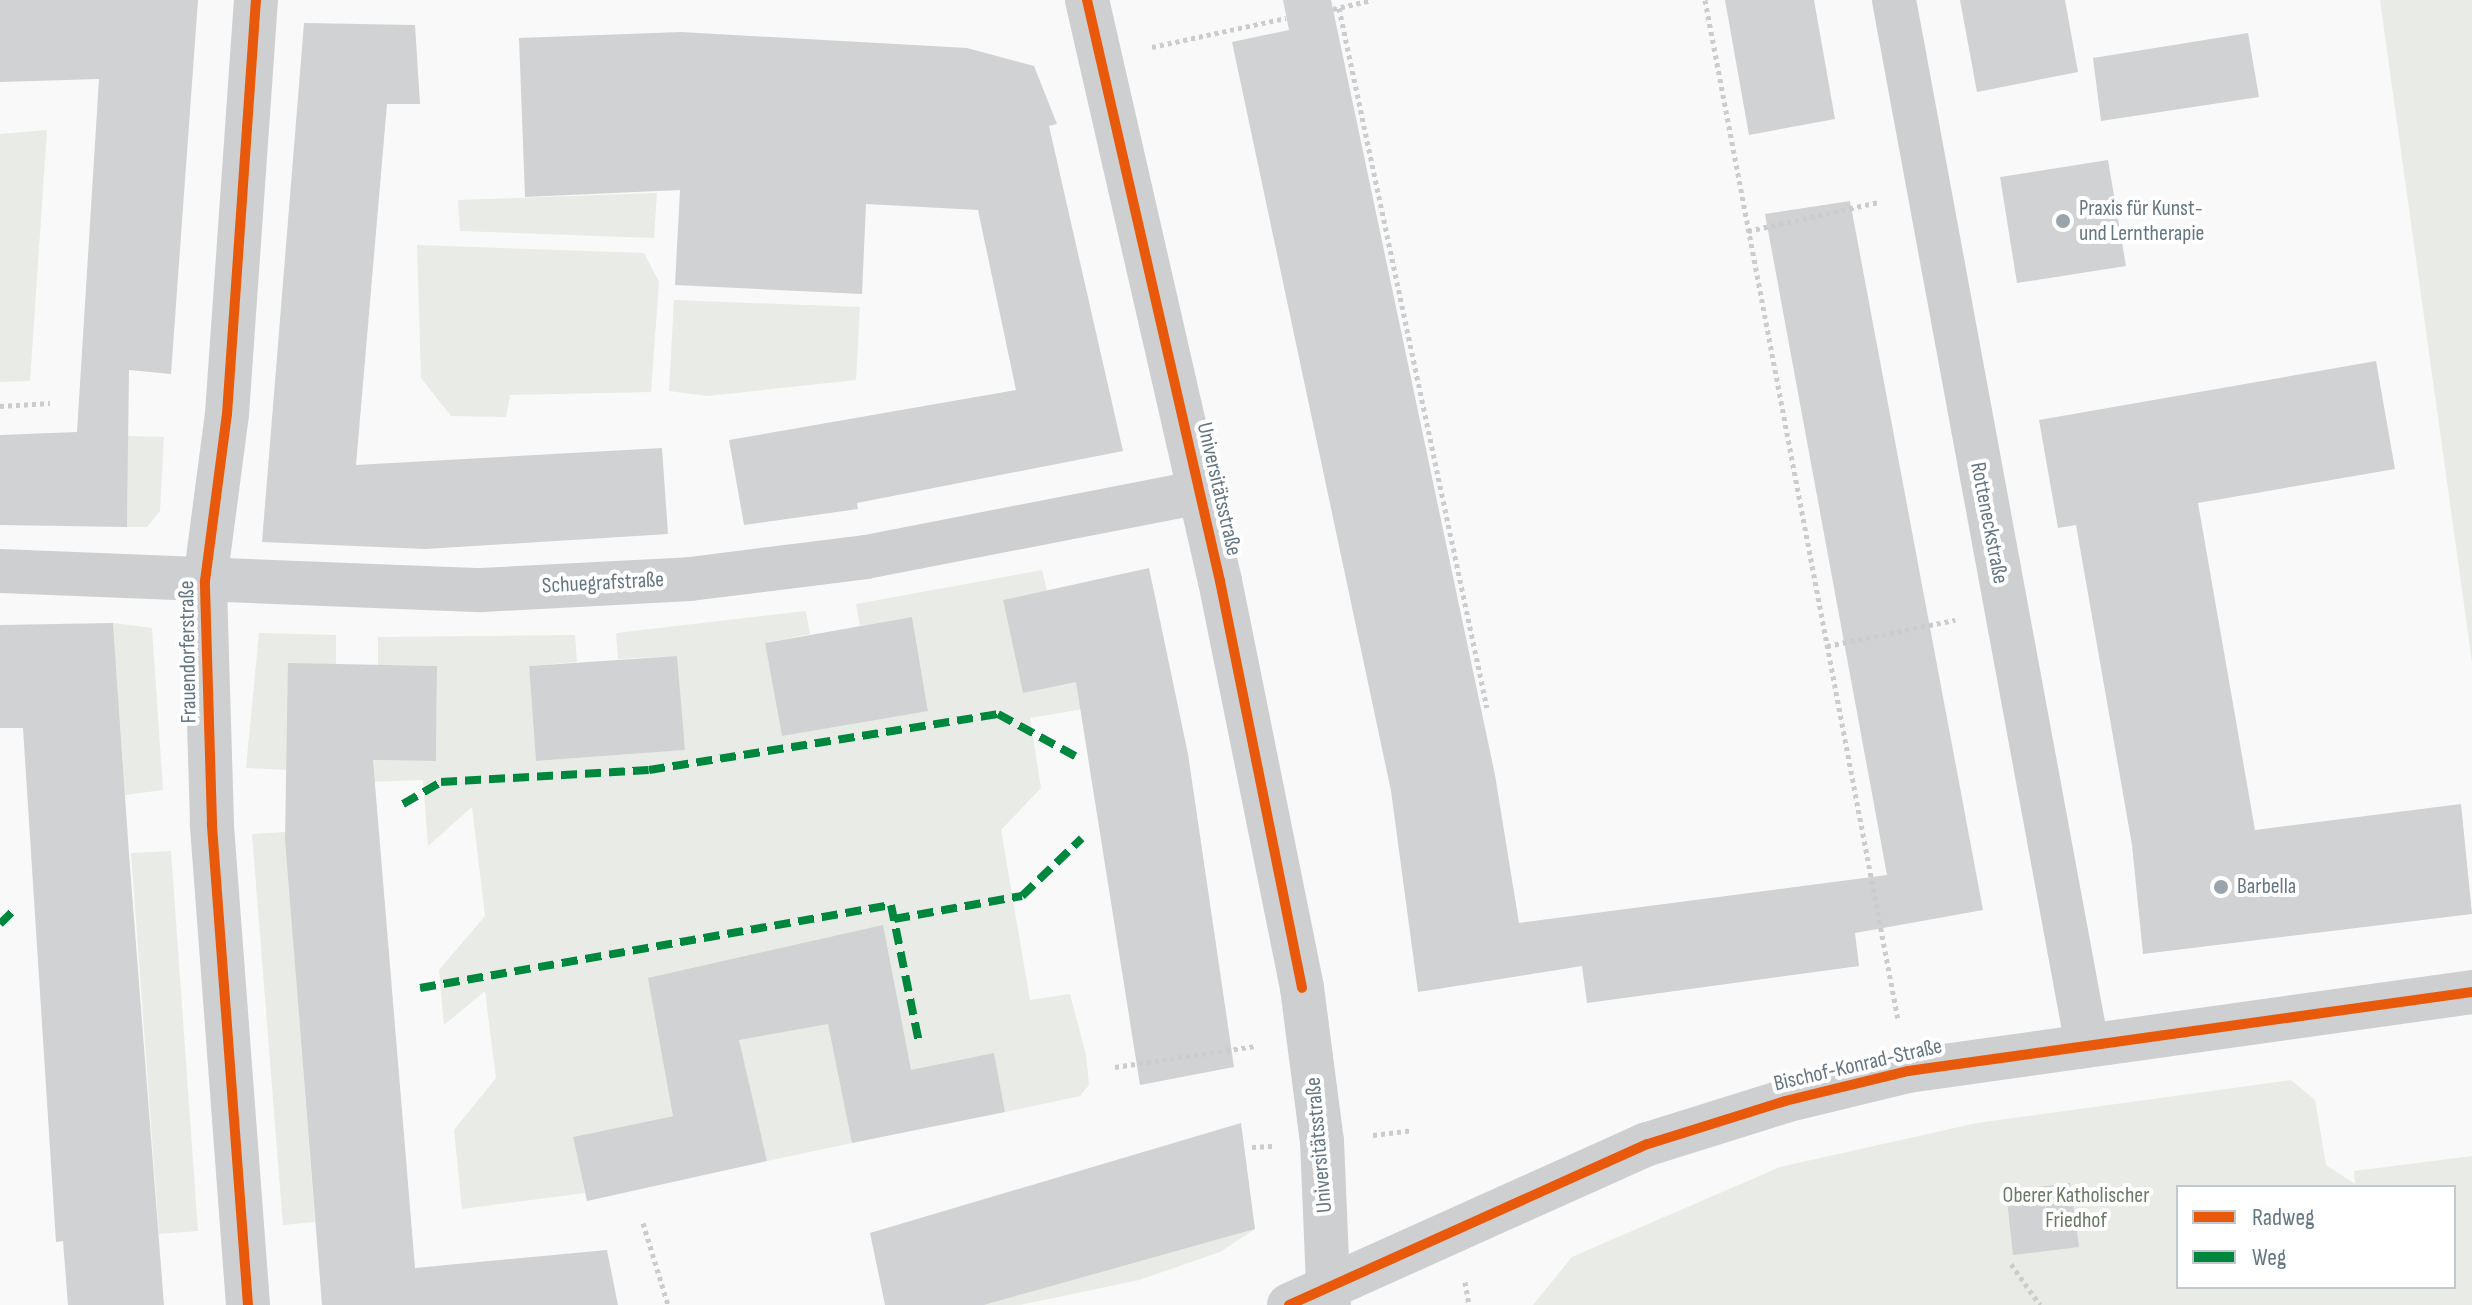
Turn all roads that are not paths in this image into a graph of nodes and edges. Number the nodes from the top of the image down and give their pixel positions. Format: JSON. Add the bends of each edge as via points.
{"nodes":[{"id":1,"x":256,"y":0,"type":"edge"},
{"id":2,"x":1087,"y":0,"type":"edge"},
{"id":3,"x":1894,"y":0,"type":"edge"},
{"id":4,"x":1200,"y":492,"type":"junction"},
{"id":5,"x":0,"y":571,"type":"edge"},
{"id":6,"x":205,"y":581,"type":"junction"},
{"id":7,"x":2472,"y":992,"type":"edge"},
{"id":8,"x":2087,"y":1045,"type":"junction"},
{"id":9,"x":1329,"y":1297,"type":"edge"},
{"id":10,"x":248,"y":1305,"type":"edge"},
{"id":11,"x":1289,"y":1305,"type":"edge"}],
"edges":[{"from":1,"to":6,"type":"street","name":"Frauendorferstraße","via":[[227,414]]},
{"from":2,"to":4,"type":"street","name":"Universitätsstraße"},
{"from":3,"to":8,"type":"street","name":"Rotteneckstraße"},
{"from":4,"to":6,"type":"street","name":"Schuegrafstraße","via":[[866,557],[690,579],[482,590]]},
{"from":4,"to":9,"type":"street","name":"Universitätsstraße","via":[[1308,1039]]},
{"from":5,"to":6,"type":"street","name":"Schuegrafstraße"},
{"from":6,"to":10,"type":"street","name":"Frauendorferstraße","via":[[212,823]]},
{"from":7,"to":8,"type":"street","name":"Bischof-Konrad-Straße"},
{"from":8,"to":9,"type":"street","name":"Bischof-Konrad-Straße","via":[[1908,1071],[1648,1144]]},
{"from":9,"to":11,"type":"street","name":"Bischof-Konrad-Straße"}]}
